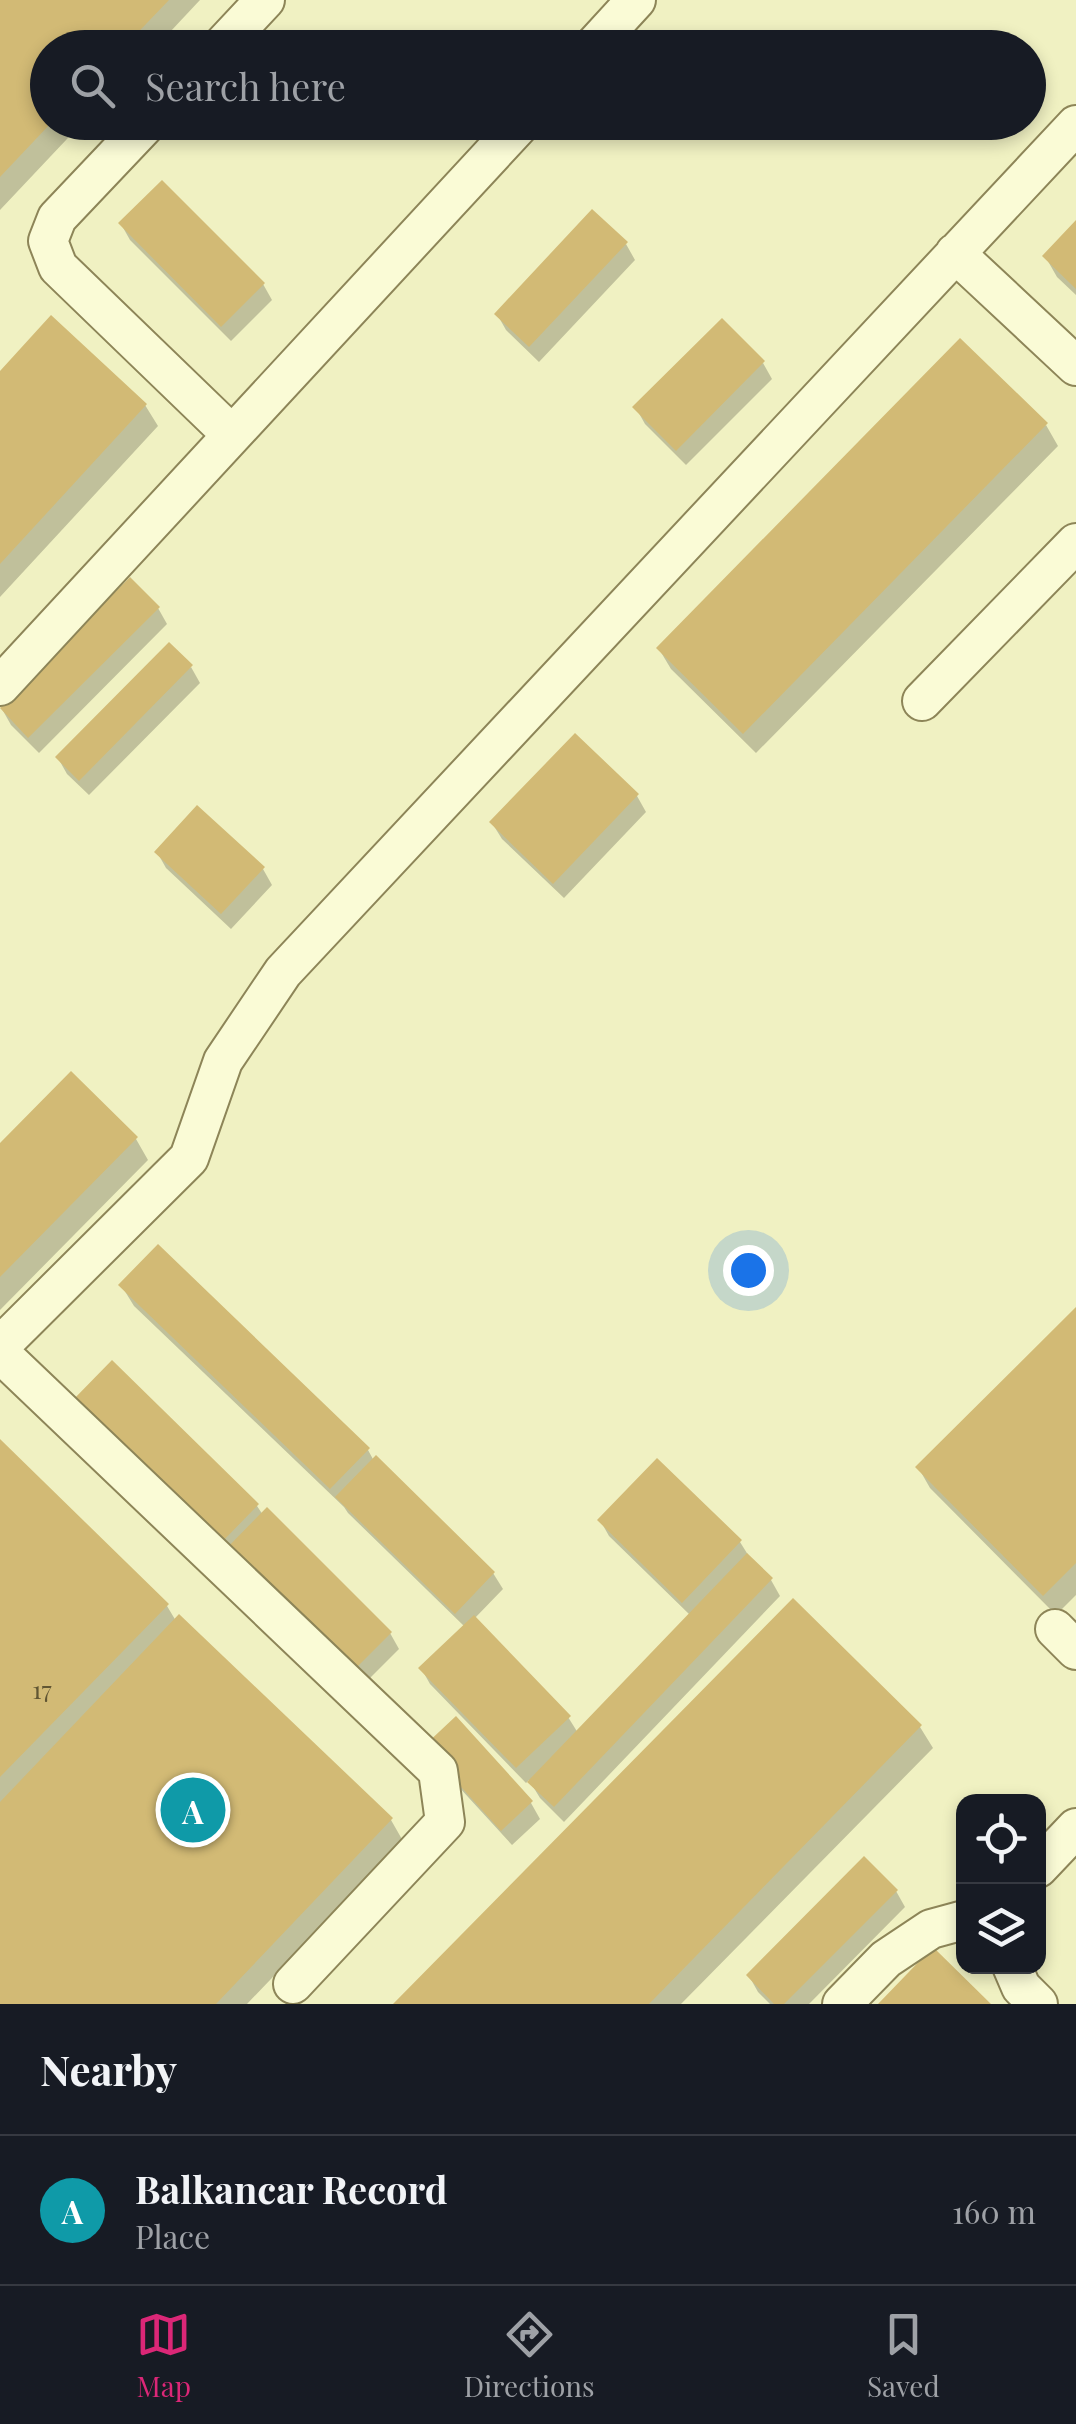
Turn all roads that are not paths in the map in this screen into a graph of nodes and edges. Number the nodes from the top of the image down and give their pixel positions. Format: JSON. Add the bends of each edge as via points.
{"nodes":[{"id":1,"x":265,"y":0,"type":"edge"},
{"id":2,"x":636,"y":0,"type":"edge"},
{"id":3,"x":237,"y":30,"type":"edge"},
{"id":4,"x":608,"y":30,"type":"edge"},
{"id":5,"x":1076,"y":125,"type":"edge"},
{"id":6,"x":131,"y":140,"type":"edge"},
{"id":7,"x":505,"y":140,"type":"edge"},
{"id":8,"x":956,"y":254,"type":"junction"},
{"id":9,"x":1076,"y":366,"type":"edge"},
{"id":10,"x":232,"y":435,"type":"junction"},
{"id":11,"x":1076,"y":543,"type":"edge"},
{"id":12,"x":0,"y":686,"type":"edge"},
{"id":13,"x":922,"y":701,"type":"dead end"},
{"id":14,"x":0,"y":1350,"type":"edge"},
{"id":15,"x":1076,"y":1828,"type":"edge"},
{"id":16,"x":1046,"y":1860,"type":"edge"},
{"id":17,"x":956,"y":1922,"type":"edge"},
{"id":18,"x":1015,"y":1974,"type":"edge"},
{"id":19,"x":293,"y":1984,"type":"dead end"},
{"id":20,"x":842,"y":2004,"type":"edge"},
{"id":21,"x":1038,"y":2004,"type":"edge"}],
"edges":[{"from":1,"to":3,"type":"lane"},
{"from":2,"to":4,"type":"lane"},
{"from":5,"to":8,"type":"lane"},
{"from":6,"to":10,"type":"lane","via":[[57,218],[48,241],[58,266]]},
{"from":7,"to":10,"type":"lane"},
{"from":8,"to":9,"type":"lane"},
{"from":8,"to":14,"type":"lane","via":[[282,972],[223,1060],[189,1158]]},
{"from":10,"to":12,"type":"lane"},
{"from":11,"to":13,"type":"lane"},
{"from":14,"to":19,"type":"lane","via":[[438,1771],[445,1822]]},
{"from":15,"to":16,"type":"lane"},
{"from":17,"to":20,"type":"lane","via":[[931,1929],[886,1959]]},
{"from":18,"to":21,"type":"lane"}]}
